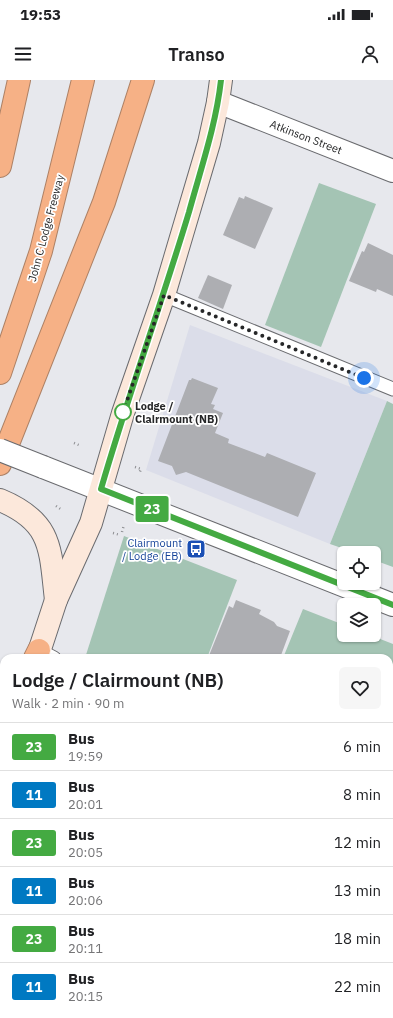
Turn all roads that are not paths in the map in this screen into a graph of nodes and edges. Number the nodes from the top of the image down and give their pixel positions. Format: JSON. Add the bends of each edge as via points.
{"nodes":[{"id":1,"x":19,"y":80,"type":"edge"},
{"id":2,"x":83,"y":80,"type":"edge"},
{"id":3,"x":143,"y":80,"type":"edge"},
{"id":4,"x":221,"y":80,"type":"edge"},
{"id":5,"x":218,"y":102,"type":"junction"},
{"id":6,"x":0,"y":166,"type":"edge"},
{"id":7,"x":393,"y":171,"type":"edge"},
{"id":8,"x":164,"y":295,"type":"junction"},
{"id":9,"x":0,"y":373,"type":"edge"},
{"id":10,"x":393,"y":389,"type":"edge"},
{"id":11,"x":0,"y":450,"type":"edge"},
{"id":12,"x":0,"y":464,"type":"edge"},
{"id":13,"x":101,"y":489,"type":"junction"},
{"id":14,"x":4,"y":502,"type":"edge"},
{"id":15,"x":56,"y":600,"type":"junction"},
{"id":16,"x":393,"y":605,"type":"edge"},
{"id":17,"x":42,"y":654,"type":"edge"}],
"edges":[{"from":1,"to":6,"type":"highway"},
{"from":2,"to":9,"type":"highway","name":"John C Lodge Freeway","via":[[42,251]]},
{"from":3,"to":12,"type":"highway","via":[[104,202]]},
{"from":4,"to":5,"type":"main road"},
{"from":5,"to":7,"type":"street","name":"Atkinson Street"},
{"from":5,"to":8,"type":"main road","via":[[209,143]]},
{"from":8,"to":10,"type":"lane"},
{"from":8,"to":13,"type":"main road","via":[[123,413]]},
{"from":11,"to":13,"type":"street","bridge":true},
{"from":13,"to":15,"type":"main road","via":[[91,523]]},
{"from":13,"to":16,"type":"street"},
{"from":14,"to":15,"type":"main road","via":[[24,511],[40,527],[50,552]]},
{"from":15,"to":17,"type":"main road"}]}
